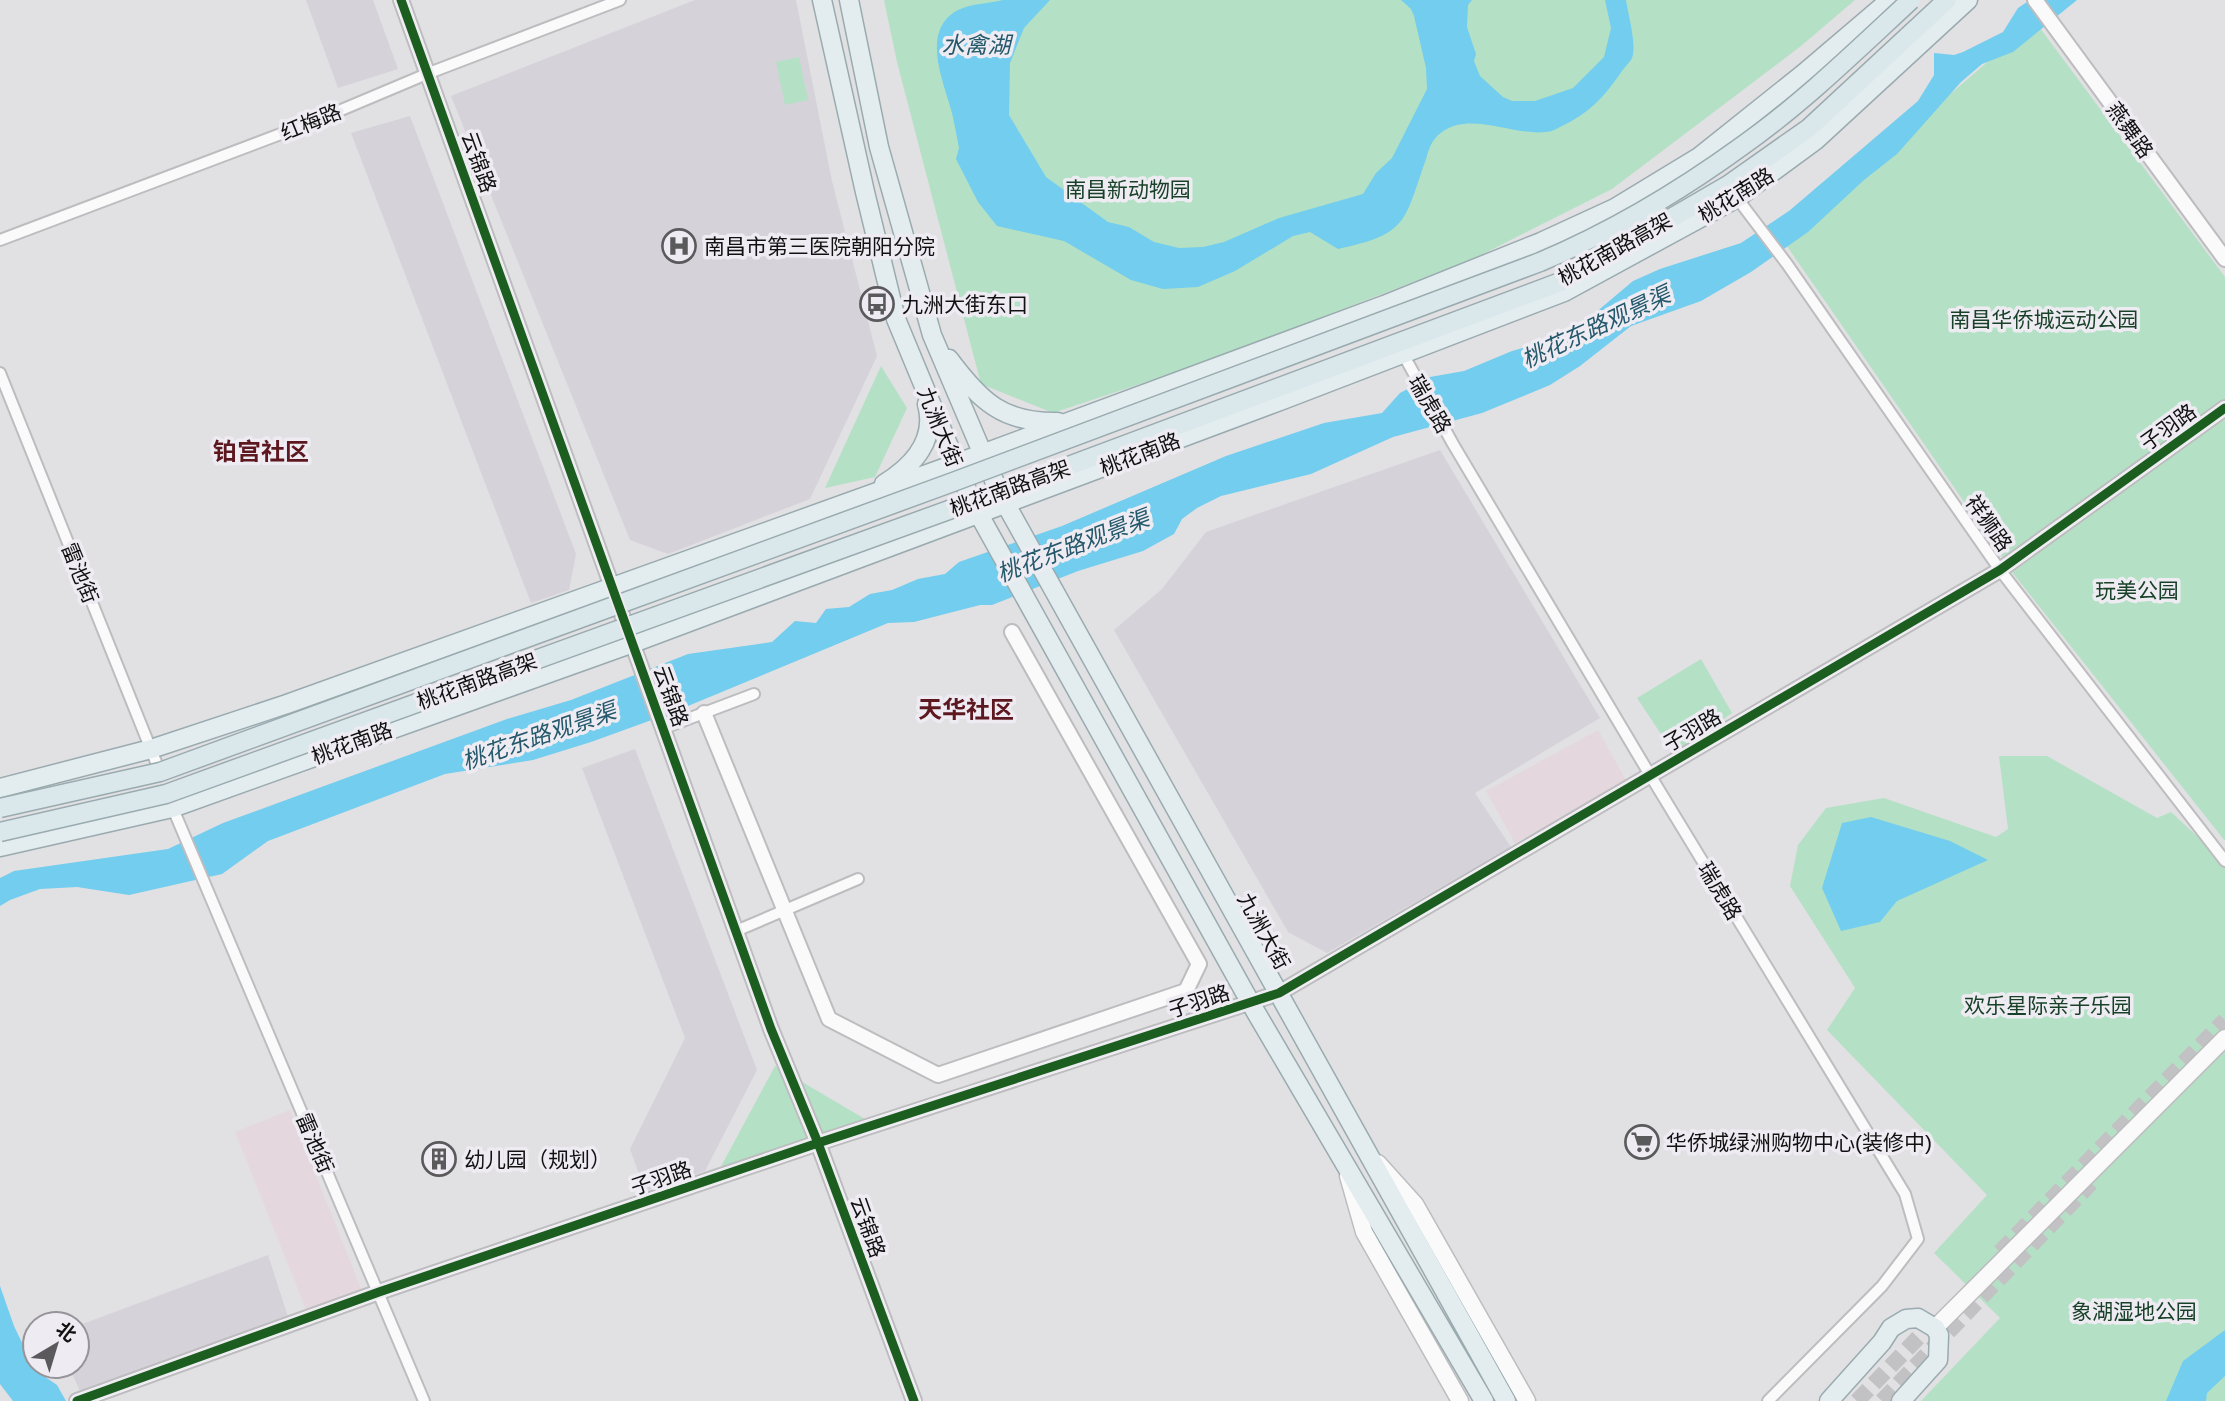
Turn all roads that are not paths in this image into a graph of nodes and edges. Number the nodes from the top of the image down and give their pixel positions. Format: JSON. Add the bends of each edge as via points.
{"nodes":[{"id":1,"x":401,"y":0,"type":"edge"},
{"id":2,"x":822,"y":0,"type":"edge"},
{"id":3,"x":849,"y":0,"type":"edge"},
{"id":4,"x":1890,"y":0,"type":"edge"},
{"id":5,"x":1911,"y":0,"type":"edge"},
{"id":6,"x":1947,"y":0,"type":"edge"},
{"id":7,"x":1968,"y":0,"type":"edge"},
{"id":8,"x":2035,"y":0,"type":"edge"},
{"id":9,"x":615,"y":1,"type":"edge"},
{"id":10,"x":429,"y":73,"type":"junction"},
{"id":11,"x":1737,"y":198,"type":"junction"},
{"id":12,"x":0,"y":240,"type":"edge"},
{"id":13,"x":2225,"y":259,"type":"edge"},
{"id":14,"x":896,"y":319,"type":"junction"},
{"id":15,"x":932,"y":335,"type":"junction"},
{"id":16,"x":1403,"y":354,"type":"junction"},
{"id":17,"x":0,"y":373,"type":"edge"},
{"id":18,"x":2225,"y":408,"type":"edge"},
{"id":19,"x":1068,"y":422,"type":"junction"},
{"id":20,"x":982,"y":454,"type":"junction"},
{"id":21,"x":955,"y":464,"type":"junction"},
{"id":22,"x":862,"y":498,"type":"junction"},
{"id":23,"x":1006,"y":504,"type":"junction"},
{"id":24,"x":978,"y":514,"type":"junction"},
{"id":25,"x":936,"y":530,"type":"junction"},
{"id":26,"x":995,"y":544,"type":"junction"},
{"id":27,"x":2000,"y":570,"type":"junction"},
{"id":28,"x":612,"y":588,"type":"junction"},
{"id":29,"x":1012,"y":632,"type":"dead end"},
{"id":30,"x":636,"y":649,"type":"junction"},
{"id":31,"x":754,"y":694,"type":"dead end"},
{"id":32,"x":704,"y":713,"type":"junction"},
{"id":33,"x":663,"y":725,"type":"junction"},
{"id":34,"x":151,"y":749,"type":"junction"},
{"id":35,"x":160,"y":772,"type":"junction"},
{"id":36,"x":1650,"y":775,"type":"junction"},
{"id":37,"x":0,"y":788,"type":"edge"},
{"id":38,"x":169,"y":801,"type":"junction"},
{"id":39,"x":0,"y":808,"type":"edge"},
{"id":40,"x":0,"y":832,"type":"edge"},
{"id":41,"x":0,"y":847,"type":"edge"},
{"id":42,"x":2225,"y":861,"type":"edge"},
{"id":43,"x":858,"y":879,"type":"dead end"},
{"id":44,"x":785,"y":910,"type":"junction"},
{"id":45,"x":736,"y":931,"type":"junction"},
{"id":46,"x":1279,"y":993,"type":"junction"},
{"id":47,"x":1251,"y":1002,"type":"junction"},
{"id":48,"x":1222,"y":1012,"type":"junction"},
{"id":49,"x":1263,"y":1024,"type":"junction"},
{"id":50,"x":2225,"y":1038,"type":"edge"},
{"id":51,"x":818,"y":1143,"type":"junction"},
{"id":52,"x":1363,"y":1146,"type":"junction"},
{"id":53,"x":1343,"y":1157,"type":"junction"},
{"id":54,"x":379,"y":1292,"type":"junction"},
{"id":55,"x":1935,"y":1328,"type":"junction"},
{"id":56,"x":83,"y":1399,"type":"edge"},
{"id":57,"x":424,"y":1401,"type":"edge"},
{"id":58,"x":914,"y":1401,"type":"edge"},
{"id":59,"x":1460,"y":1401,"type":"edge"},
{"id":60,"x":1484,"y":1401,"type":"edge"},
{"id":61,"x":1506,"y":1401,"type":"edge"},
{"id":62,"x":1527,"y":1401,"type":"edge"},
{"id":63,"x":1768,"y":1401,"type":"edge"},
{"id":64,"x":1829,"y":1401,"type":"edge"},
{"id":65,"x":1901,"y":1401,"type":"edge"}],
"edges":[{"from":1,"to":10,"type":"street","name":"云锦路"},
{"from":2,"to":14,"type":"main road","name":"九洲大街"},
{"from":3,"to":15,"type":"main road","name":"九洲大街","via":[[879,146]]},
{"from":4,"to":19,"type":"main road","via":[[1699,157],[1615,208],[1384,305]]},
{"from":5,"to":35,"type":"highway","name":"桃花南路高架","bridge":true,"via":[[1743,145],[1661,200],[1572,249]]},
{"from":6,"to":38,"type":"highway","name":"桃花南路高架","bridge":true,"via":[[1809,128],[1728,185],[1563,281]]},
{"from":7,"to":11,"type":"main road","name":"桃花南路","via":[[1816,140]]},
{"from":8,"to":13,"type":"street","name":"燕舞路"},
{"from":9,"to":10,"type":"street","name":"红梅路"},
{"from":10,"to":12,"type":"street","name":"红梅路"},
{"from":10,"to":28,"type":"street","name":"云锦路"},
{"from":11,"to":16,"type":"main road","name":"桃花南路","via":[[1564,292]]},
{"from":11,"to":27,"type":"street","name":"祥狮路"},
{"from":14,"to":21,"type":"main road","name":"九洲大街"},
{"from":14,"to":22,"type":"main road","via":[[928,409],[928,430],[915,460]]},
{"from":15,"to":19,"type":"main road","via":[[968,384],[1000,410],[1023,421]]},
{"from":15,"to":20,"type":"main road","name":"九洲大街"},
{"from":16,"to":23,"type":"main road","name":"桃花南路"},
{"from":16,"to":36,"type":"street","name":"瑞虎路"},
{"from":17,"to":34,"type":"street","name":"雷池街"},
{"from":18,"to":27,"type":"street","name":"子羽路"},
{"from":19,"to":20,"type":"main road"},
{"from":20,"to":21,"type":"main road"},
{"from":20,"to":23,"type":"main road","name":"九洲大街"},
{"from":21,"to":22,"type":"main road"},
{"from":21,"to":24,"type":"main road","name":"九洲大街"},
{"from":22,"to":28,"type":"main road"},
{"from":23,"to":24,"type":"main road","name":"桃花南路"},
{"from":23,"to":46,"type":"main road","name":"九洲大街"},
{"from":24,"to":25,"type":"main road","name":"桃花南路"},
{"from":24,"to":26,"type":"main road","name":"九洲大街"},
{"from":25,"to":26,"type":"main road","via":[[980,533]]},
{"from":25,"to":30,"type":"main road","name":"桃花南路"},
{"from":26,"to":47,"type":"main road","name":"九洲大街"},
{"from":27,"to":36,"type":"street","name":"子羽路"},
{"from":27,"to":42,"type":"street","name":"祥狮路"},
{"from":28,"to":30,"type":"street","name":"云锦路"},
{"from":28,"to":34,"type":"main road"},
{"from":29,"to":44,"type":"street","via":[[1199,964],[1186,991],[938,1075],[829,1019]]},
{"from":30,"to":33,"type":"street","name":"云锦路"},
{"from":30,"to":38,"type":"main road","name":"桃花南路"},
{"from":31,"to":32,"type":"street"},
{"from":32,"to":33,"type":"street"},
{"from":32,"to":44,"type":"street"},
{"from":33,"to":45,"type":"street","name":"云锦路"},
{"from":34,"to":35,"type":"street","name":"雷池街"},
{"from":34,"to":37,"type":"main road"},
{"from":35,"to":39,"type":"highway","name":"桃花南路高架","bridge":true},
{"from":36,"to":46,"type":"street","name":"子羽路"},
{"from":36,"to":63,"type":"street","name":"瑞虎路","via":[[1905,1194],[1918,1239],[1882,1286]]},
{"from":38,"to":40,"type":"highway","name":"桃花南路高架","bridge":true},
{"from":38,"to":41,"type":"main road","name":"桃花南路"},
{"from":38,"to":54,"type":"street","name":"雷池街"},
{"from":43,"to":44,"type":"street"},
{"from":44,"to":45,"type":"street"},
{"from":45,"to":51,"type":"street","name":"云锦路"},
{"from":46,"to":47,"type":"street","name":"子羽路"},
{"from":46,"to":52,"type":"main road","name":"九洲大街"},
{"from":47,"to":48,"type":"street","name":"子羽路"},
{"from":47,"to":49,"type":"main road","name":"九洲大街"},
{"from":48,"to":49,"type":"street"},
{"from":48,"to":51,"type":"street","name":"子羽路"},
{"from":49,"to":53,"type":"main road","name":"九洲大街"},
{"from":50,"to":55,"type":"main road"},
{"from":51,"to":54,"type":"street","name":"子羽路"},
{"from":51,"to":58,"type":"street","name":"云锦路"},
{"from":52,"to":61,"type":"main road","name":"九洲大街"},
{"from":52,"to":62,"type":"main road","via":[[1415,1204]]},
{"from":53,"to":59,"type":"main road","via":[[1364,1232]]},
{"from":53,"to":60,"type":"main road","name":"九洲大街"},
{"from":54,"to":56,"type":"street","name":"子羽路"},
{"from":54,"to":57,"type":"street","name":"雷池街"},
{"from":55,"to":64,"type":"main road","via":[[1918,1318],[1891,1328]]},
{"from":55,"to":65,"type":"main road","via":[[1938,1360]]}]}
